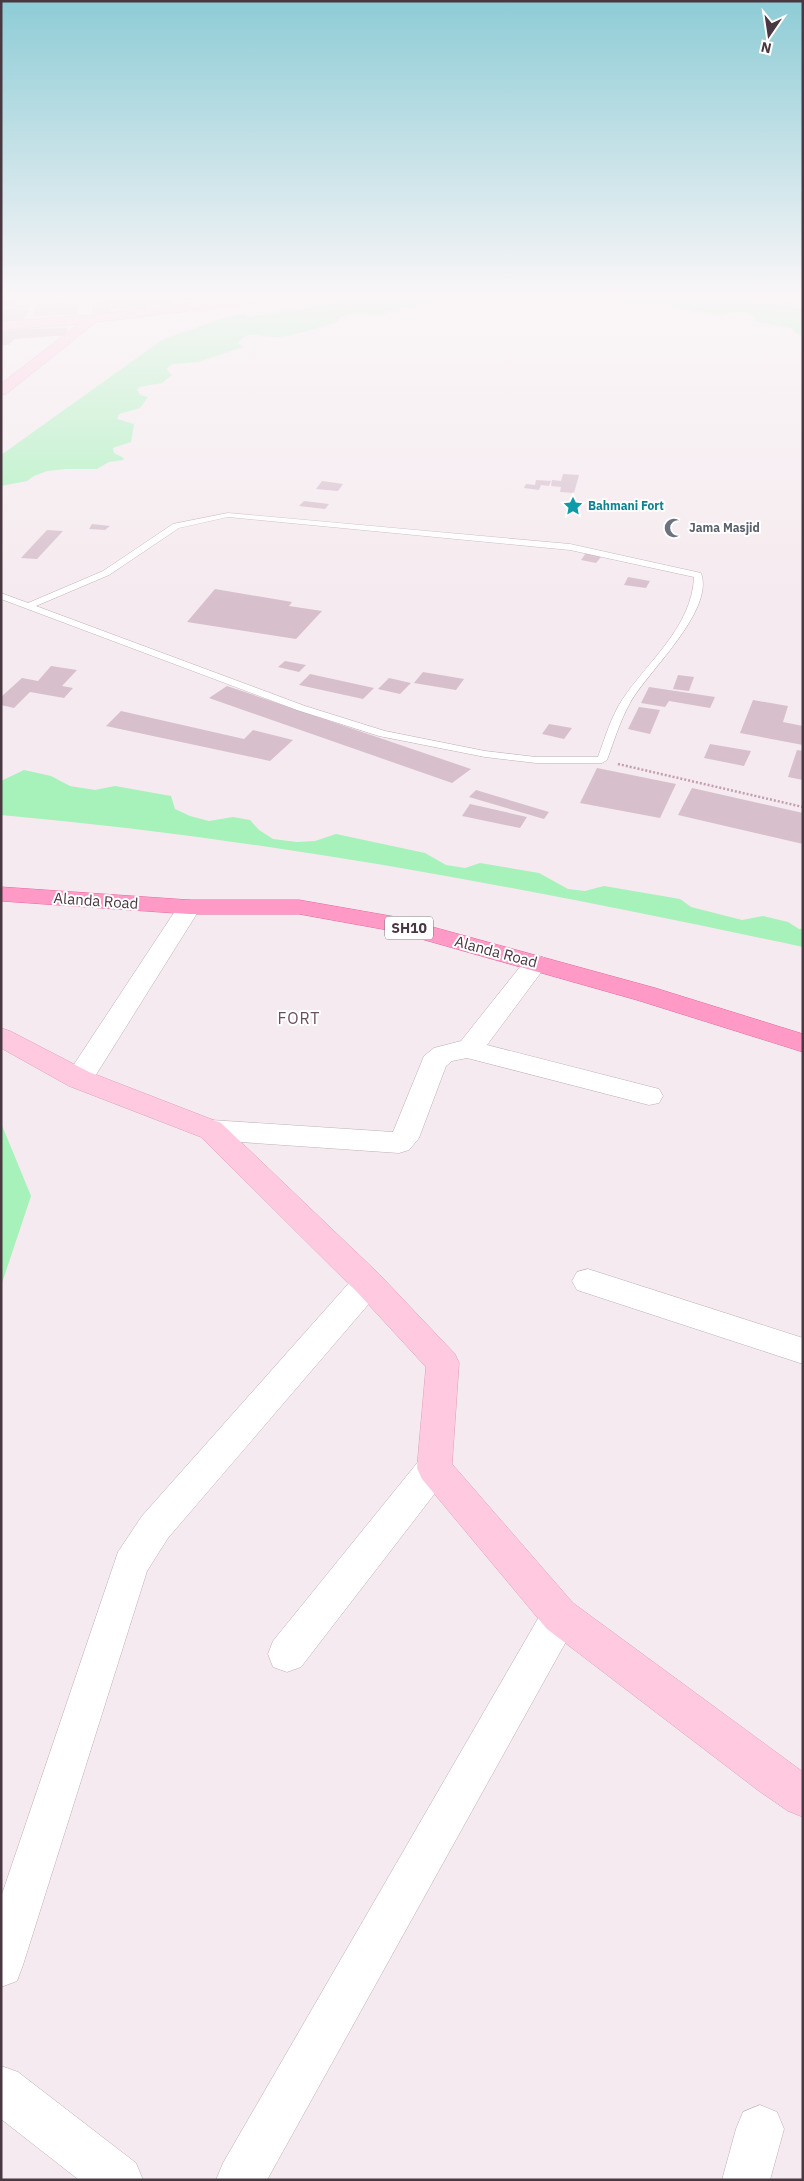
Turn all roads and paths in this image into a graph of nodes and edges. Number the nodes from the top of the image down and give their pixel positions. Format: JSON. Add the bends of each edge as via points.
{"nodes":[{"id":1,"x":1,"y":596,"type":"edge"},
{"id":2,"x":28,"y":606,"type":"junction"},
{"id":3,"x":602,"y":760,"type":"junction"},
{"id":4,"x":803,"y":806,"type":"edge"},
{"id":5,"x":1,"y":894,"type":"edge"},
{"id":6,"x":189,"y":906,"type":"junction"},
{"id":7,"x":536,"y":963,"type":"junction"},
{"id":8,"x":1,"y":1037,"type":"edge"},
{"id":9,"x":803,"y":1043,"type":"edge"},
{"id":10,"x":468,"y":1049,"type":"junction"},
{"id":11,"x":79,"y":1079,"type":"junction"},
{"id":12,"x":649,"y":1096,"type":"dead end"},
{"id":13,"x":211,"y":1130,"type":"junction"},
{"id":14,"x":588,"y":1281,"type":"dead end"},
{"id":15,"x":368,"y":1282,"type":"junction"},
{"id":16,"x":803,"y":1351,"type":"edge"},
{"id":17,"x":434,"y":1468,"type":"junction"},
{"id":18,"x":560,"y":1616,"type":"junction"},
{"id":19,"x":287,"y":1654,"type":"dead end"},
{"id":20,"x":803,"y":1796,"type":"edge"},
{"id":21,"x":1,"y":1965,"type":"edge"},
{"id":22,"x":1,"y":2090,"type":"edge"},
{"id":23,"x":760,"y":2129,"type":"dead end"},
{"id":24,"x":119,"y":2180,"type":"edge"},
{"id":25,"x":240,"y":2180,"type":"edge"},
{"id":26,"x":746,"y":2180,"type":"edge"}],
"edges":[{"from":1,"to":2,"type":"lane"},
{"from":2,"to":3,"type":"lane","via":[[301,708],[383,734],[485,754],[536,760]]},
{"from":2,"to":3,"type":"lane","via":[[106,573],[176,526],[228,515],[570,546],[698,575],[700,585],[690,610],[672,643],[626,702]]},
{"from":3,"to":4,"type":"path"},
{"from":5,"to":6,"type":"main road","name":"Alanda Road","number":"SH10"},
{"from":6,"to":7,"type":"main road","name":"Alanda Road","number":"SH10","via":[[299,907],[396,924]]},
{"from":6,"to":11,"type":"street"},
{"from":7,"to":9,"type":"main road","name":"Alanda Road","number":"SH10"},
{"from":7,"to":10,"type":"street"},
{"from":8,"to":11,"type":"street"},
{"from":10,"to":12,"type":"street"},
{"from":10,"to":13,"type":"street","via":[[443,1054],[434,1062],[405,1138],[399,1143]]},
{"from":11,"to":13,"type":"street"},
{"from":13,"to":15,"type":"street"},
{"from":14,"to":16,"type":"street"},
{"from":15,"to":17,"type":"street","via":[[443,1363]]},
{"from":15,"to":21,"type":"street","via":[[155,1527],[132,1564]]},
{"from":17,"to":18,"type":"street"},
{"from":17,"to":19,"type":"street"},
{"from":18,"to":20,"type":"street","via":[[773,1777]]},
{"from":18,"to":25,"type":"street"},
{"from":22,"to":24,"type":"street"},
{"from":23,"to":26,"type":"street"}]}
